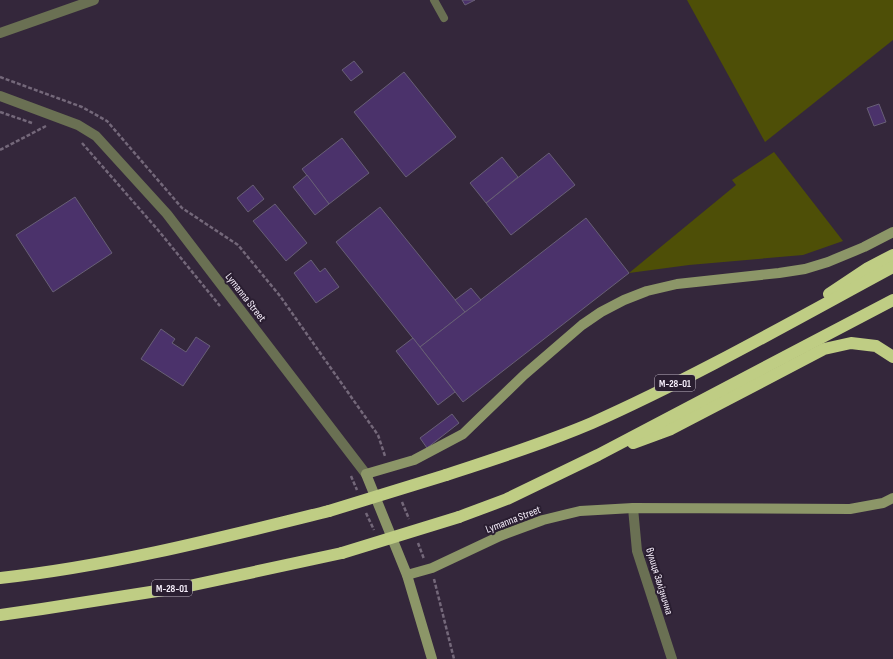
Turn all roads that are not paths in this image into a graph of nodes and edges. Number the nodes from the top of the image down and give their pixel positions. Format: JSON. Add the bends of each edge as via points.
{"nodes":[{"id":1,"x":94,"y":0,"type":"edge"},
{"id":2,"x":434,"y":0,"type":"edge"},
{"id":3,"x":444,"y":18,"type":"dead end"},
{"id":4,"x":0,"y":33,"type":"edge"},
{"id":5,"x":0,"y":96,"type":"edge"},
{"id":6,"x":893,"y":232,"type":"edge"},
{"id":7,"x":893,"y":255,"type":"edge"},
{"id":8,"x":893,"y":267,"type":"edge"},
{"id":9,"x":893,"y":300,"type":"edge"},
{"id":10,"x":778,"y":329,"type":"junction"},
{"id":11,"x":893,"y":356,"type":"edge"},
{"id":12,"x":598,"y":455,"type":"junction"},
{"id":13,"x":366,"y":474,"type":"junction"},
{"id":14,"x":893,"y":498,"type":"edge"},
{"id":15,"x":633,"y":508,"type":"junction"},
{"id":16,"x":407,"y":575,"type":"junction"},
{"id":17,"x":0,"y":578,"type":"edge"},
{"id":18,"x":0,"y":614,"type":"edge"},
{"id":19,"x":432,"y":659,"type":"edge"},
{"id":20,"x":672,"y":659,"type":"edge"}],
"edges":[{"from":1,"to":4,"type":"street"},
{"from":2,"to":3,"type":"lane"},
{"from":5,"to":13,"type":"street","name":"Lymanna Street","via":[[78,125],[96,136],[167,214]]},
{"from":6,"to":13,"type":"main road","via":[[864,247],[805,269],[677,284],[624,300],[582,325],[524,375],[463,434],[414,460]]},
{"from":7,"to":10,"type":"highway","via":[[851,279]]},
{"from":8,"to":10,"type":"highway","number":"М-28-01"},
{"from":9,"to":12,"type":"highway","number":"М-28-01"},
{"from":10,"to":17,"type":"highway","number":"М-28-01","bridge":true,"via":[[666,388],[590,423],[504,457],[329,511],[193,545],[45,573]]},
{"from":11,"to":12,"type":"highway","via":[[876,346],[851,343],[824,349],[671,429]]},
{"from":12,"to":18,"type":"highway","number":"М-28-01","bridge":true,"via":[[507,499],[459,517],[342,553],[189,586]]},
{"from":13,"to":16,"type":"main road","name":"Lymanna Street"},
{"from":14,"to":15,"type":"main road","name":"Lymanna Street","via":[[883,503],[850,509]]},
{"from":15,"to":16,"type":"main road","name":"Lymanna Street","via":[[580,511],[543,520],[500,536],[432,568]]},
{"from":15,"to":20,"type":"street","name":"вулиця Залізнична","via":[[638,551]]},
{"from":16,"to":19,"type":"main road","name":"Lymanna Street"}]}
